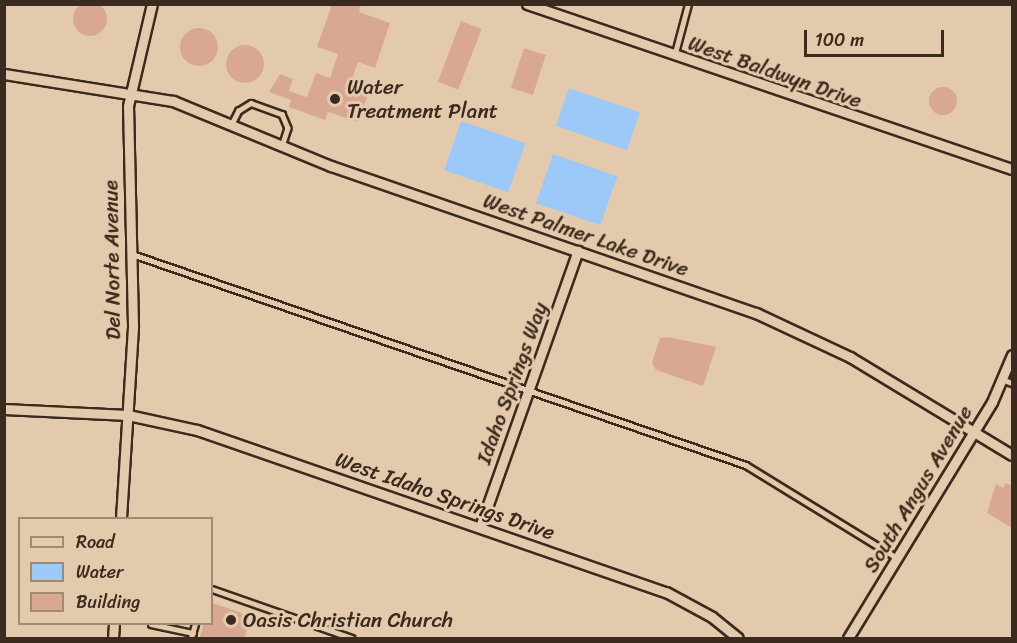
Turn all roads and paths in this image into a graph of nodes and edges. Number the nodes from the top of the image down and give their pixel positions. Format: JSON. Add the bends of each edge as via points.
{"nodes":[{"id":1,"x":152,"y":4,"type":"edge"},
{"id":2,"x":527,"y":4,"type":"edge"},
{"id":3,"x":688,"y":4,"type":"edge"},
{"id":4,"x":674,"y":56,"type":"junction"},
{"id":5,"x":4,"y":74,"type":"edge"},
{"id":6,"x":129,"y":91,"type":"junction"},
{"id":7,"x":231,"y":125,"type":"junction"},
{"id":8,"x":282,"y":147,"type":"junction"},
{"id":9,"x":1012,"y":170,"type":"edge"},
{"id":10,"x":578,"y":252,"type":"junction"},
{"id":11,"x":132,"y":254,"type":"junction"},
{"id":12,"x":1012,"y":356,"type":"edge"},
{"id":13,"x":1008,"y":382,"type":"edge"},
{"id":14,"x":528,"y":390,"type":"junction"},
{"id":15,"x":4,"y":408,"type":"edge"},
{"id":16,"x":128,"y":415,"type":"junction"},
{"id":17,"x":974,"y":432,"type":"junction"},
{"id":18,"x":1012,"y":455,"type":"edge"},
{"id":19,"x":121,"y":517,"type":"edge"},
{"id":20,"x":480,"y":527,"type":"junction"},
{"id":21,"x":897,"y":558,"type":"junction"},
{"id":22,"x":213,"y":589,"type":"edge"},
{"id":23,"x":154,"y":625,"type":"edge"},
{"id":24,"x":192,"y":636,"type":"edge"},
{"id":25,"x":352,"y":639,"type":"edge"},
{"id":26,"x":738,"y":639,"type":"edge"},
{"id":27,"x":848,"y":639,"type":"edge"}],
"edges":[{"from":1,"to":6,"type":"street","name":"Del Norte Avenue"},
{"from":2,"to":4,"type":"street","name":"West Baldwyn Drive"},
{"from":3,"to":4,"type":"lane"},
{"from":4,"to":9,"type":"street","name":"West Baldwyn Drive"},
{"from":5,"to":6,"type":"street","name":"West Palmer Lake Drive"},
{"from":6,"to":7,"type":"street","name":"West Palmer Lake Drive"},
{"from":6,"to":11,"type":"street","name":"Del Norte Avenue"},
{"from":7,"to":8,"type":"street","name":"West Palmer Lake Drive"},
{"from":7,"to":8,"type":"lane","via":[[238,111],[251,103],[282,114],[288,128]]},
{"from":8,"to":10,"type":"street","name":"West Palmer Lake Drive"},
{"from":10,"to":14,"type":"street","name":"Idaho Springs Way"},
{"from":10,"to":17,"type":"street","name":"West Palmer Lake Drive","via":[[808,335]]},
{"from":11,"to":14,"type":"lane"},
{"from":11,"to":16,"type":"street","name":"Del Norte Avenue"},
{"from":12,"to":13,"type":"street","name":"South Angus Avenue"},
{"from":13,"to":17,"type":"street","name":"South Angus Avenue"},
{"from":14,"to":20,"type":"street","name":"Idaho Springs Way"},
{"from":14,"to":21,"type":"lane","via":[[746,465]]},
{"from":15,"to":16,"type":"street","name":"West Idaho Springs Drive"},
{"from":16,"to":19,"type":"street","name":"Del Norte Avenue"},
{"from":16,"to":20,"type":"street","name":"West Idaho Springs Drive","via":[[197,430]]},
{"from":17,"to":18,"type":"street","name":"West Palmer Lake Drive"},
{"from":17,"to":21,"type":"street","name":"South Angus Avenue"},
{"from":20,"to":26,"type":"street","name":"West Idaho Springs Drive","via":[[681,599]]},
{"from":21,"to":27,"type":"street","name":"South Angus Avenue"},
{"from":22,"to":25,"type":"lane"},
{"from":23,"to":24,"type":"lane"}]}
